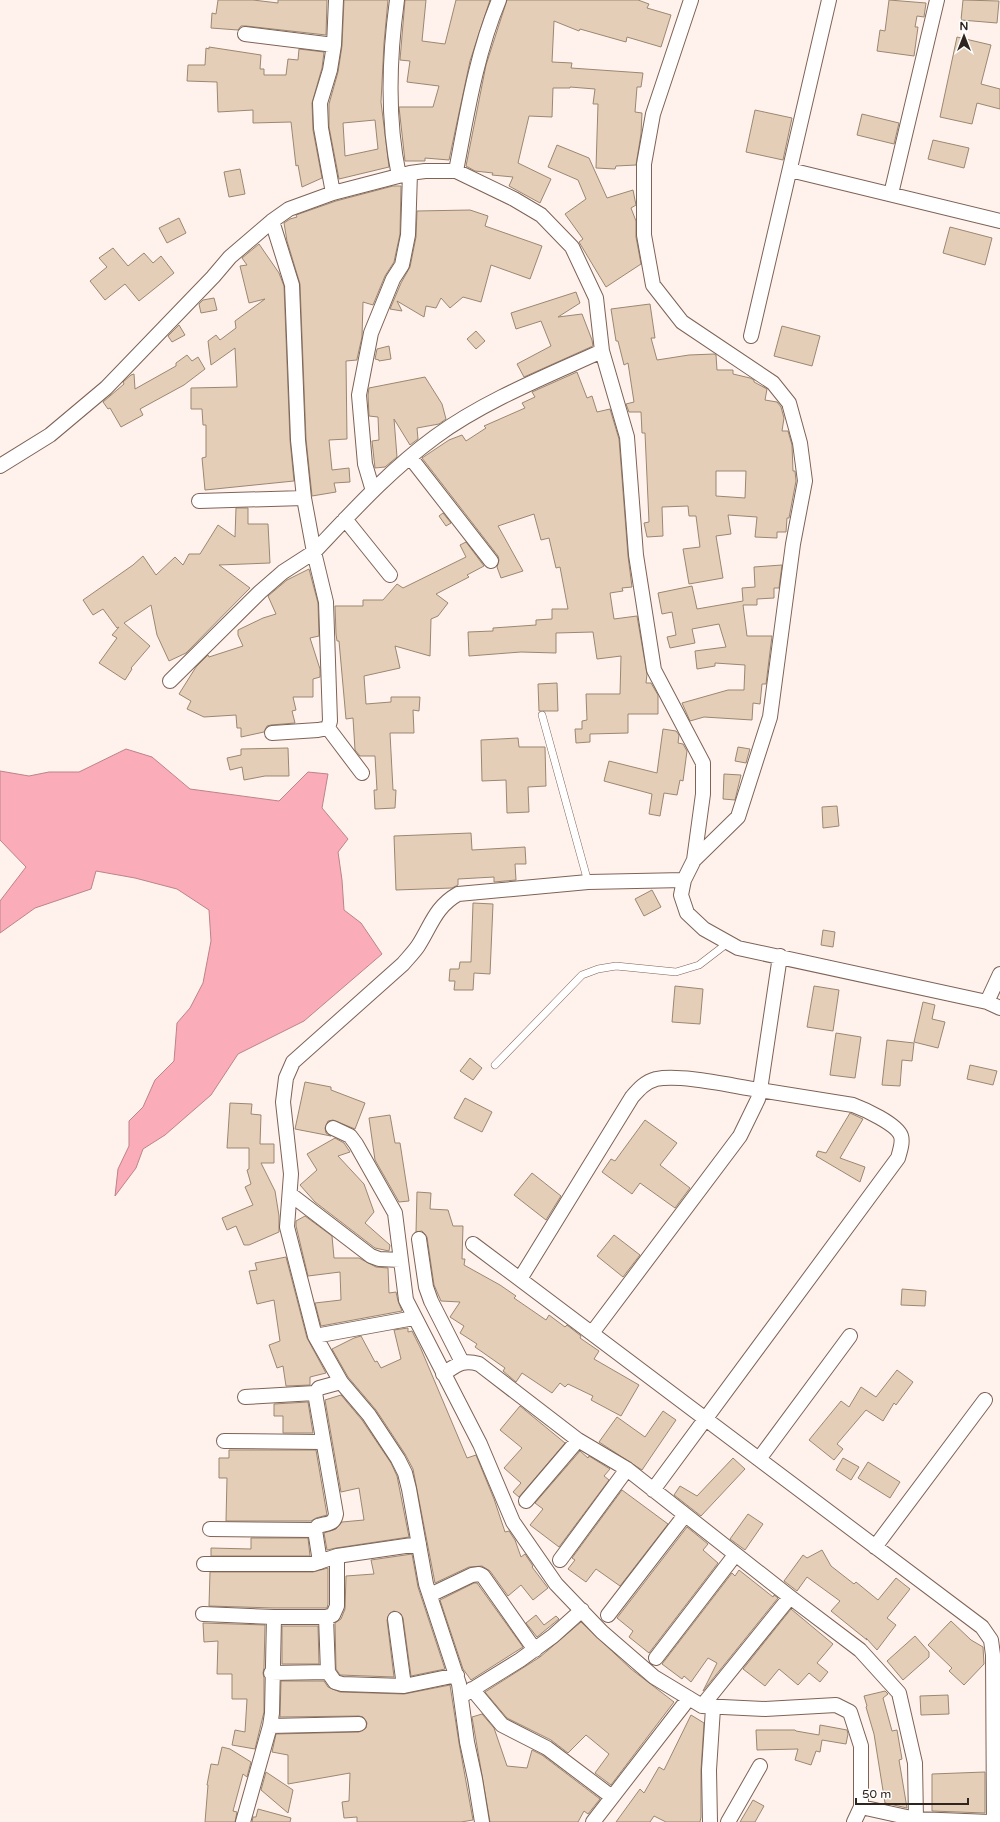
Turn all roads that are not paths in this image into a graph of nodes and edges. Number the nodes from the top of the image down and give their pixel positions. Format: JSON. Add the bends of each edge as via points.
{"nodes":[{"id":1,"x":336,"y":0,"type":"edge"},
{"id":2,"x":397,"y":0,"type":"edge"},
{"id":3,"x":499,"y":0,"type":"edge"},
{"id":4,"x":691,"y":0,"type":"edge"},
{"id":5,"x":829,"y":0,"type":"edge"},
{"id":6,"x":937,"y":0,"type":"edge"},
{"id":7,"x":245,"y":34,"type":"dead end"},
{"id":8,"x":334,"y":45,"type":"junction"},
{"id":9,"x":790,"y":170,"type":"junction"},
{"id":10,"x":456,"y":171,"type":"junction"},
{"id":11,"x":405,"y":175,"type":"junction"},
{"id":12,"x":333,"y":193,"type":"junction"},
{"id":13,"x":891,"y":194,"type":"junction"},
{"id":14,"x":1000,"y":219,"type":"edge"},
{"id":15,"x":272,"y":221,"type":"junction"},
{"id":16,"x":751,"y":336,"type":"dead end"},
{"id":17,"x":602,"y":351,"type":"junction"},
{"id":18,"x":410,"y":457,"type":"junction"},
{"id":19,"x":0,"y":466,"type":"edge"},
{"id":20,"x":373,"y":491,"type":"junction"},
{"id":21,"x":304,"y":498,"type":"junction"},
{"id":22,"x":199,"y":501,"type":"dead end"},
{"id":23,"x":345,"y":519,"type":"junction"},
{"id":24,"x":314,"y":552,"type":"junction"},
{"id":25,"x":491,"y":561,"type":"dead end"},
{"id":26,"x":390,"y":575,"type":"dead end"},
{"id":27,"x":170,"y":681,"type":"dead end"},
{"id":28,"x":542,"y":715,"type":"dead end"},
{"id":29,"x":328,"y":728,"type":"junction"},
{"id":30,"x":272,"y":733,"type":"dead end"},
{"id":31,"x":362,"y":774,"type":"dead end"},
{"id":32,"x":694,"y":860,"type":"junction"},
{"id":33,"x":684,"y":880,"type":"junction"},
{"id":34,"x":588,"y":882,"type":"junction"},
{"id":35,"x":728,"y":942,"type":"junction"},
{"id":36,"x":780,"y":956,"type":"junction"},
{"id":37,"x":1000,"y":974,"type":"edge"},
{"id":38,"x":986,"y":1002,"type":"junction"},
{"id":39,"x":1000,"y":1008,"type":"edge"},
{"id":40,"x":495,"y":1065,"type":"dead end"},
{"id":41,"x":760,"y":1090,"type":"junction"},
{"id":42,"x":333,"y":1128,"type":"dead end"},
{"id":43,"x":290,"y":1194,"type":"junction"},
{"id":44,"x":419,"y":1239,"type":"dead end"},
{"id":45,"x":473,"y":1244,"type":"dead end"},
{"id":46,"x":400,"y":1260,"type":"junction"},
{"id":47,"x":520,"y":1280,"type":"junction"},
{"id":48,"x":414,"y":1318,"type":"junction"},
{"id":49,"x":592,"y":1333,"type":"junction"},
{"id":50,"x":315,"y":1336,"type":"junction"},
{"id":51,"x":850,"y":1336,"type":"dead end"},
{"id":52,"x":462,"y":1362,"type":"junction"},
{"id":53,"x":443,"y":1374,"type":"junction"},
{"id":54,"x":341,"y":1382,"type":"junction"},
{"id":55,"x":315,"y":1393,"type":"junction"},
{"id":56,"x":245,"y":1397,"type":"dead end"},
{"id":57,"x":985,"y":1400,"type":"dead end"},
{"id":58,"x":706,"y":1419,"type":"junction"},
{"id":59,"x":578,"y":1440,"type":"junction"},
{"id":60,"x":224,"y":1441,"type":"dead end"},
{"id":61,"x":322,"y":1442,"type":"junction"},
{"id":62,"x":759,"y":1459,"type":"junction"},
{"id":63,"x":627,"y":1469,"type":"junction"},
{"id":64,"x":653,"y":1490,"type":"junction"},
{"id":65,"x":526,"y":1501,"type":"dead end"},
{"id":66,"x":685,"y":1515,"type":"junction"},
{"id":67,"x":210,"y":1529,"type":"dead end"},
{"id":68,"x":315,"y":1530,"type":"junction"},
{"id":69,"x":419,"y":1544,"type":"junction"},
{"id":70,"x":875,"y":1547,"type":"junction"},
{"id":71,"x":735,"y":1554,"type":"junction"},
{"id":72,"x":337,"y":1556,"type":"junction"},
{"id":73,"x":560,"y":1560,"type":"dead end"},
{"id":74,"x":320,"y":1562,"type":"junction"},
{"id":75,"x":204,"y":1564,"type":"dead end"},
{"id":76,"x":430,"y":1595,"type":"junction"},
{"id":77,"x":790,"y":1597,"type":"junction"},
{"id":78,"x":582,"y":1610,"type":"junction"},
{"id":79,"x":203,"y":1614,"type":"dead end"},
{"id":80,"x":608,"y":1615,"type":"dead end"},
{"id":81,"x":274,"y":1617,"type":"junction"},
{"id":82,"x":326,"y":1617,"type":"junction"},
{"id":83,"x":395,"y":1619,"type":"dead end"},
{"id":84,"x":535,"y":1650,"type":"junction"},
{"id":85,"x":656,"y":1658,"type":"dead end"},
{"id":86,"x":328,"y":1672,"type":"junction"},
{"id":87,"x":271,"y":1673,"type":"junction"},
{"id":88,"x":457,"y":1675,"type":"junction"},
{"id":89,"x":404,"y":1686,"type":"junction"},
{"id":90,"x":466,"y":1693,"type":"junction"},
{"id":91,"x":689,"y":1698,"type":"junction"},
{"id":92,"x":708,"y":1707,"type":"junction"},
{"id":93,"x":359,"y":1724,"type":"dead end"},
{"id":94,"x":270,"y":1726,"type":"junction"},
{"id":95,"x":760,"y":1766,"type":"dead end"},
{"id":96,"x":612,"y":1797,"type":"junction"},
{"id":97,"x":861,"y":1807,"type":"junction"},
{"id":98,"x":916,"y":1819,"type":"junction"},
{"id":99,"x":478,"y":1821,"type":"edge"},
{"id":100,"x":243,"y":1822,"type":"edge"},
{"id":101,"x":593,"y":1822,"type":"edge"},
{"id":102,"x":710,"y":1822,"type":"edge"},
{"id":103,"x":728,"y":1822,"type":"edge"},
{"id":104,"x":854,"y":1822,"type":"edge"},
{"id":105,"x":990,"y":1822,"type":"edge"},
{"id":106,"x":994,"y":1822,"type":"edge"}],
"edges":[{"from":1,"to":8,"type":"street"},
{"from":2,"to":11,"type":"street","via":[[390,58],[394,151]]},
{"from":3,"to":10,"type":"street","via":[[473,84]]},
{"from":4,"to":32,"type":"street","via":[[653,114],[644,164],[644,235],[653,285],[682,322],[773,383],[789,403],[800,442],[805,481],[793,544],[770,717],[738,817]]},
{"from":5,"to":9,"type":"street"},
{"from":6,"to":13,"type":"street"},
{"from":7,"to":8,"type":"street"},
{"from":8,"to":12,"type":"street","via":[[320,103],[321,128]]},
{"from":9,"to":13,"type":"street"},
{"from":9,"to":16,"type":"street"},
{"from":10,"to":11,"type":"street","via":[[425,171]]},
{"from":10,"to":17,"type":"street","via":[[541,214],[572,247],[596,298]]},
{"from":11,"to":12,"type":"street"},
{"from":11,"to":20,"type":"street","via":[[408,235],[402,265],[393,279],[371,333],[359,396],[365,464]]},
{"from":12,"to":15,"type":"street","via":[[289,209]]},
{"from":13,"to":14,"type":"street"},
{"from":15,"to":19,"type":"street","via":[[230,257],[106,388],[50,435]]},
{"from":15,"to":21,"type":"street","via":[[292,285],[298,440]]},
{"from":17,"to":18,"type":"street","via":[[529,384],[459,421]]},
{"from":17,"to":32,"type":"street","via":[[627,437],[636,555],[654,670],[703,763],[703,794]]},
{"from":18,"to":20,"type":"street"},
{"from":18,"to":25,"type":"street"},
{"from":20,"to":23,"type":"street"},
{"from":21,"to":22,"type":"street"},
{"from":21,"to":24,"type":"street"},
{"from":23,"to":24,"type":"street"},
{"from":23,"to":26,"type":"street"},
{"from":24,"to":27,"type":"street","via":[[283,572],[260,592]]},
{"from":24,"to":29,"type":"street","via":[[326,602],[330,721]]},
{"from":28,"to":34,"type":"lane"},
{"from":29,"to":30,"type":"street"},
{"from":29,"to":31,"type":"street"},
{"from":32,"to":33,"type":"street"},
{"from":33,"to":34,"type":"street"},
{"from":33,"to":35,"type":"street","via":[[681,894],[687,913],[704,929]]},
{"from":34,"to":43,"type":"street","via":[[458,894],[446,901],[403,964],[293,1062],[286,1078],[283,1102],[291,1174]]},
{"from":35,"to":36,"type":"street","via":[[738,948]]},
{"from":35,"to":40,"type":"lane","via":[[699,965],[676,972],[616,966],[582,975]]},
{"from":36,"to":38,"type":"street"},
{"from":36,"to":41,"type":"street"},
{"from":37,"to":38,"type":"street"},
{"from":38,"to":39,"type":"street"},
{"from":41,"to":47,"type":"street","via":[[677,1078],[656,1080],[643,1085],[632,1097]]},
{"from":41,"to":49,"type":"street","via":[[740,1136]]},
{"from":41,"to":58,"type":"street","via":[[866,1109],[895,1128],[901,1136],[901,1146],[898,1158]]},
{"from":42,"to":46,"type":"street","via":[[350,1136],[390,1202],[395,1213]]},
{"from":43,"to":46,"type":"street","via":[[371,1256]]},
{"from":43,"to":50,"type":"street","via":[[287,1217],[290,1240]]},
{"from":44,"to":52,"type":"street","via":[[426,1287]]},
{"from":45,"to":47,"type":"street"},
{"from":46,"to":48,"type":"street","via":[[406,1300]]},
{"from":47,"to":49,"type":"street"},
{"from":48,"to":50,"type":"street"},
{"from":48,"to":53,"type":"street"},
{"from":49,"to":58,"type":"street"},
{"from":50,"to":54,"type":"street"},
{"from":51,"to":62,"type":"street"},
{"from":52,"to":53,"type":"street"},
{"from":52,"to":59,"type":"street","via":[[480,1364]]},
{"from":53,"to":78,"type":"street","via":[[480,1444],[513,1522],[556,1584]]},
{"from":54,"to":55,"type":"street","via":[[320,1388]]},
{"from":54,"to":69,"type":"street","via":[[369,1415],[405,1473]]},
{"from":55,"to":56,"type":"street"},
{"from":55,"to":61,"type":"street"},
{"from":57,"to":70,"type":"street"},
{"from":58,"to":62,"type":"street"},
{"from":58,"to":64,"type":"street"},
{"from":59,"to":63,"type":"street"},
{"from":59,"to":65,"type":"street"},
{"from":60,"to":61,"type":"street"},
{"from":61,"to":68,"type":"street","via":[[336,1514],[332,1524],[318,1526]]},
{"from":62,"to":70,"type":"street"},
{"from":63,"to":64,"type":"street"},
{"from":63,"to":73,"type":"street"},
{"from":64,"to":66,"type":"street"},
{"from":66,"to":71,"type":"street"},
{"from":66,"to":80,"type":"street"},
{"from":67,"to":68,"type":"street"},
{"from":68,"to":74,"type":"street"},
{"from":69,"to":72,"type":"street"},
{"from":69,"to":76,"type":"street"},
{"from":70,"to":106,"type":"street","via":[[982,1627],[990,1640],[993,1655]]},
{"from":71,"to":77,"type":"street"},
{"from":71,"to":85,"type":"street"},
{"from":72,"to":74,"type":"street"},
{"from":72,"to":82,"type":"street","via":[[337,1606],[333,1615]]},
{"from":74,"to":75,"type":"street","via":[[301,1565]]},
{"from":76,"to":84,"type":"street","via":[[472,1575],[483,1576]]},
{"from":76,"to":88,"type":"street"},
{"from":77,"to":92,"type":"street"},
{"from":77,"to":98,"type":"street","via":[[860,1650],[899,1693],[915,1763]]},
{"from":78,"to":84,"type":"street"},
{"from":78,"to":91,"type":"street","via":[[602,1632],[654,1677]]},
{"from":79,"to":81,"type":"street"},
{"from":81,"to":82,"type":"street"},
{"from":81,"to":87,"type":"street"},
{"from":82,"to":86,"type":"street"},
{"from":83,"to":89,"type":"street"},
{"from":84,"to":90,"type":"street"},
{"from":86,"to":87,"type":"street"},
{"from":86,"to":89,"type":"street","via":[[335,1682],[342,1684]]},
{"from":87,"to":94,"type":"street"},
{"from":88,"to":89,"type":"street"},
{"from":88,"to":90,"type":"street"},
{"from":90,"to":96,"type":"street","via":[[502,1725],[547,1748]]},
{"from":90,"to":99,"type":"street","via":[[467,1742],[476,1779]]},
{"from":91,"to":92,"type":"street"},
{"from":91,"to":96,"type":"street"},
{"from":92,"to":97,"type":"street","via":[[765,1710],[836,1705],[850,1712],[861,1746]]},
{"from":92,"to":102,"type":"street"},
{"from":93,"to":94,"type":"street"},
{"from":94,"to":100,"type":"street"},
{"from":95,"to":103,"type":"street"},
{"from":96,"to":101,"type":"street"},
{"from":97,"to":98,"type":"street"},
{"from":97,"to":104,"type":"street"},
{"from":98,"to":105,"type":"street"}]}
